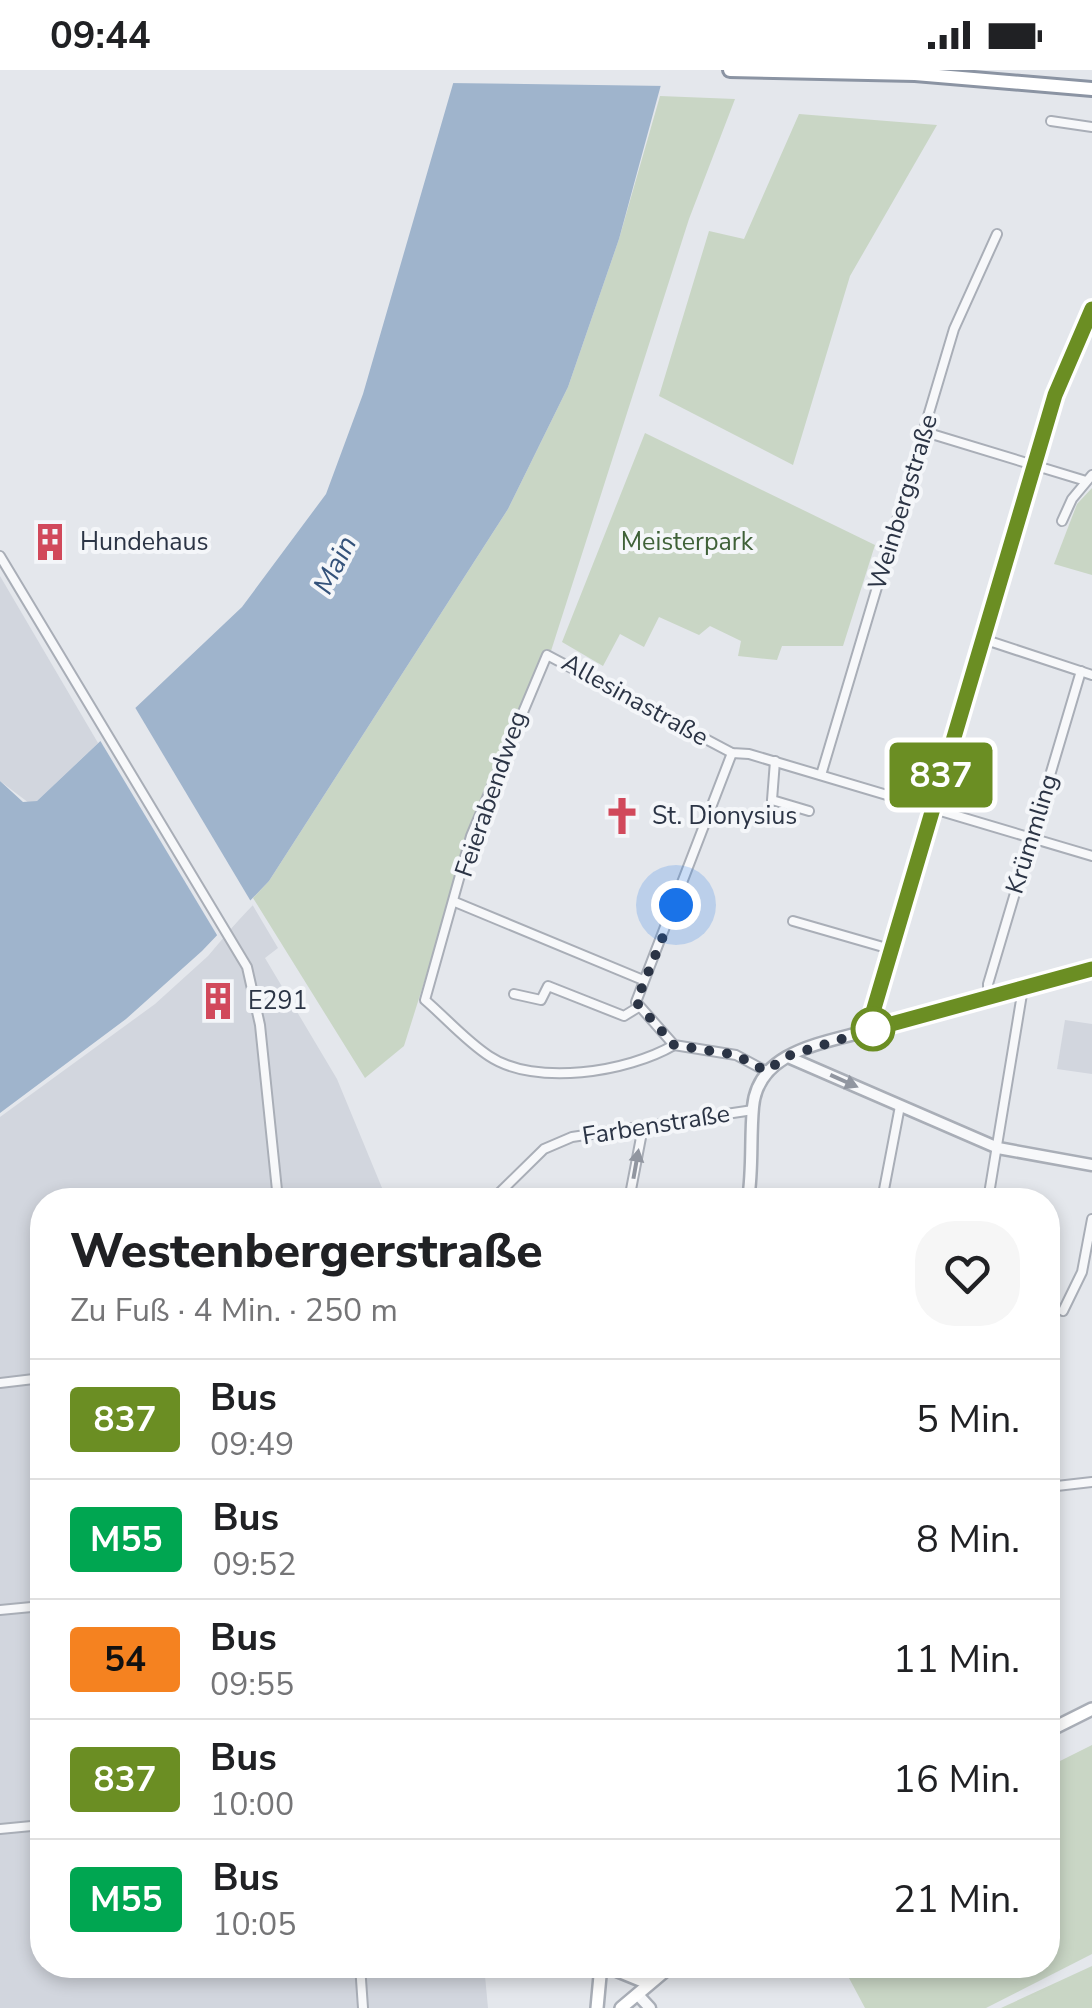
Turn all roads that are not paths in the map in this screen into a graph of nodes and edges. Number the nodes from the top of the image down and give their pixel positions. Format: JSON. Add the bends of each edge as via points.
{"nodes":[{"id":1,"x":730,"y":70,"type":"edge"},
{"id":2,"x":804,"y":71,"type":"edge"},
{"id":3,"x":1092,"y":89,"type":"edge"},
{"id":4,"x":1051,"y":121,"type":"dead end"},
{"id":5,"x":1092,"y":127,"type":"edge"},
{"id":6,"x":997,"y":234,"type":"dead end"},
{"id":7,"x":1092,"y":309,"type":"edge"},
{"id":8,"x":925,"y":432,"type":"junction"},
{"id":9,"x":1034,"y":464,"type":"junction"},
{"id":10,"x":1089,"y":478,"type":"edge"},
{"id":11,"x":1062,"y":521,"type":"dead end"},
{"id":12,"x":0,"y":556,"type":"edge"},
{"id":13,"x":982,"y":639,"type":"junction"},
{"id":14,"x":553,"y":654,"type":"joint"},
{"id":15,"x":1081,"y":671,"type":"junction"},
{"id":16,"x":1092,"y":674,"type":"edge"},
{"id":17,"x":732,"y":753,"type":"junction"},
{"id":18,"x":774,"y":761,"type":"junction"},
{"id":19,"x":821,"y":775,"type":"junction"},
{"id":20,"x":931,"y":809,"type":"junction"},
{"id":21,"x":809,"y":810,"type":"dead end"},
{"id":22,"x":1032,"y":838,"type":"junction"},
{"id":23,"x":1092,"y":856,"type":"edge"},
{"id":24,"x":455,"y":902,"type":"junction"},
{"id":25,"x":793,"y":921,"type":"dead end"},
{"id":26,"x":890,"y":949,"type":"junction"},
{"id":27,"x":1092,"y":969,"type":"edge"},
{"id":28,"x":643,"y":980,"type":"junction"},
{"id":29,"x":1022,"y":988,"type":"junction"},
{"id":30,"x":514,"y":994,"type":"dead end"},
{"id":31,"x":988,"y":998,"type":"junction"},
{"id":32,"x":637,"y":1008,"type":"junction"},
{"id":33,"x":873,"y":1029,"type":"junction"},
{"id":34,"x":674,"y":1045,"type":"junction"},
{"id":35,"x":788,"y":1056,"type":"junction"},
{"id":36,"x":766,"y":1071,"type":"junction"},
{"id":37,"x":900,"y":1106,"type":"junction"},
{"id":38,"x":753,"y":1110,"type":"junction"},
{"id":39,"x":642,"y":1127,"type":"junction"},
{"id":40,"x":998,"y":1148,"type":"junction"},
{"id":41,"x":1092,"y":1165,"type":"edge"},
{"id":42,"x":277,"y":1188,"type":"edge"},
{"id":43,"x":505,"y":1188,"type":"edge"},
{"id":44,"x":632,"y":1188,"type":"edge"},
{"id":45,"x":750,"y":1188,"type":"edge"},
{"id":46,"x":884,"y":1188,"type":"edge"},
{"id":47,"x":990,"y":1188,"type":"edge"},
{"id":48,"x":1092,"y":1219,"type":"edge"},
{"id":49,"x":1089,"y":1250,"type":"edge"},
{"id":50,"x":1063,"y":1311,"type":"dead end"},
{"id":51,"x":30,"y":1379,"type":"edge"},
{"id":52,"x":0,"y":1383,"type":"edge"},
{"id":53,"x":1092,"y":1482,"type":"edge"},
{"id":54,"x":1060,"y":1486,"type":"edge"},
{"id":55,"x":30,"y":1607,"type":"edge"},
{"id":56,"x":0,"y":1610,"type":"edge"},
{"id":57,"x":1092,"y":1708,"type":"edge"},
{"id":58,"x":1060,"y":1725,"type":"edge"},
{"id":59,"x":30,"y":1826,"type":"edge"},
{"id":60,"x":0,"y":1829,"type":"edge"},
{"id":61,"x":361,"y":1978,"type":"edge"},
{"id":62,"x":600,"y":1978,"type":"edge"},
{"id":63,"x":624,"y":1978,"type":"edge"},
{"id":64,"x":658,"y":1978,"type":"edge"},
{"id":65,"x":639,"y":1996,"type":"junction"},
{"id":66,"x":363,"y":2008,"type":"edge"},
{"id":67,"x":597,"y":2008,"type":"edge"},
{"id":68,"x":622,"y":2008,"type":"edge"},
{"id":69,"x":650,"y":2008,"type":"edge"}],
"edges":[{"from":1,"to":2,"type":"highway"},
{"from":2,"to":3,"type":"highway"},
{"from":4,"to":5,"type":"street"},
{"from":6,"to":8,"type":"street","name":"Weinbergstraße","via":[[954,328]]},
{"from":7,"to":9,"type":"street","via":[[1061,376]]},
{"from":8,"to":9,"type":"street"},
{"from":8,"to":19,"type":"street","name":"Weinbergstraße"},
{"from":9,"to":10,"type":"street"},
{"from":9,"to":13,"type":"street"},
{"from":10,"to":11,"type":"street"},
{"from":12,"to":42,"type":"street","via":[[254,983]]},
{"from":13,"to":15,"type":"street"},
{"from":13,"to":20,"type":"street"},
{"from":14,"to":17,"type":"street","name":"Allesinastraße"},
{"from":14,"to":24,"type":"street","name":"Feierabendweg","via":[[544,657],[499,760]]},
{"from":15,"to":16,"type":"street"},
{"from":15,"to":22,"type":"street","name":"Krümmling"},
{"from":17,"to":18,"type":"street","name":"Allesinastraße"},
{"from":17,"to":28,"type":"street"},
{"from":18,"to":19,"type":"street","name":"Allesinastraße"},
{"from":18,"to":21,"type":"street","via":[[772,800]]},
{"from":19,"to":20,"type":"street","name":"Allesinastraße"},
{"from":20,"to":22,"type":"street","name":"Allesinastraße"},
{"from":20,"to":26,"type":"street"},
{"from":22,"to":23,"type":"street","name":"Allesinastraße"},
{"from":22,"to":31,"type":"street","name":"Krümmling"},
{"from":24,"to":28,"type":"street"},
{"from":24,"to":34,"type":"street","name":"Feierabendweg","via":[[425,1000],[488,1056],[535,1073],[570,1074]]},
{"from":25,"to":26,"type":"street"},
{"from":26,"to":33,"type":"street"},
{"from":27,"to":29,"type":"street"},
{"from":28,"to":32,"type":"street"},
{"from":29,"to":31,"type":"street"},
{"from":29,"to":40,"type":"street"},
{"from":30,"to":32,"type":"street","via":[[541,1000],[548,986],[624,1016]]},
{"from":31,"to":33,"type":"street"},
{"from":32,"to":34,"type":"street"},
{"from":33,"to":35,"type":"street"},
{"from":34,"to":36,"type":"street","via":[[736,1055]]},
{"from":35,"to":36,"type":"street"},
{"from":35,"to":37,"type":"street","one_way":true},
{"from":36,"to":38,"type":"street","name":"Farbenstraße"},
{"from":37,"to":40,"type":"street"},
{"from":37,"to":46,"type":"street"},
{"from":38,"to":39,"type":"street","name":"Farbenstraße"},
{"from":38,"to":45,"type":"street"},
{"from":39,"to":43,"type":"street","name":"Farbenstraße","via":[[572,1137],[544,1149]]},
{"from":44,"to":39,"type":"street","one_way":true},
{"from":40,"to":41,"type":"street"},
{"from":40,"to":47,"type":"street"},
{"from":48,"to":49,"type":"street"},
{"from":49,"to":50,"type":"street"},
{"from":51,"to":52,"type":"street"},
{"from":53,"to":54,"type":"street"},
{"from":55,"to":56,"type":"street"},
{"from":57,"to":58,"type":"main road"},
{"from":59,"to":60,"type":"street"},
{"from":61,"to":66,"type":"street"},
{"from":62,"to":67,"type":"main road"},
{"from":63,"to":65,"type":"main road"},
{"from":64,"to":65,"type":"main road"},
{"from":65,"to":68,"type":"main road"},
{"from":65,"to":69,"type":"street"}]}
